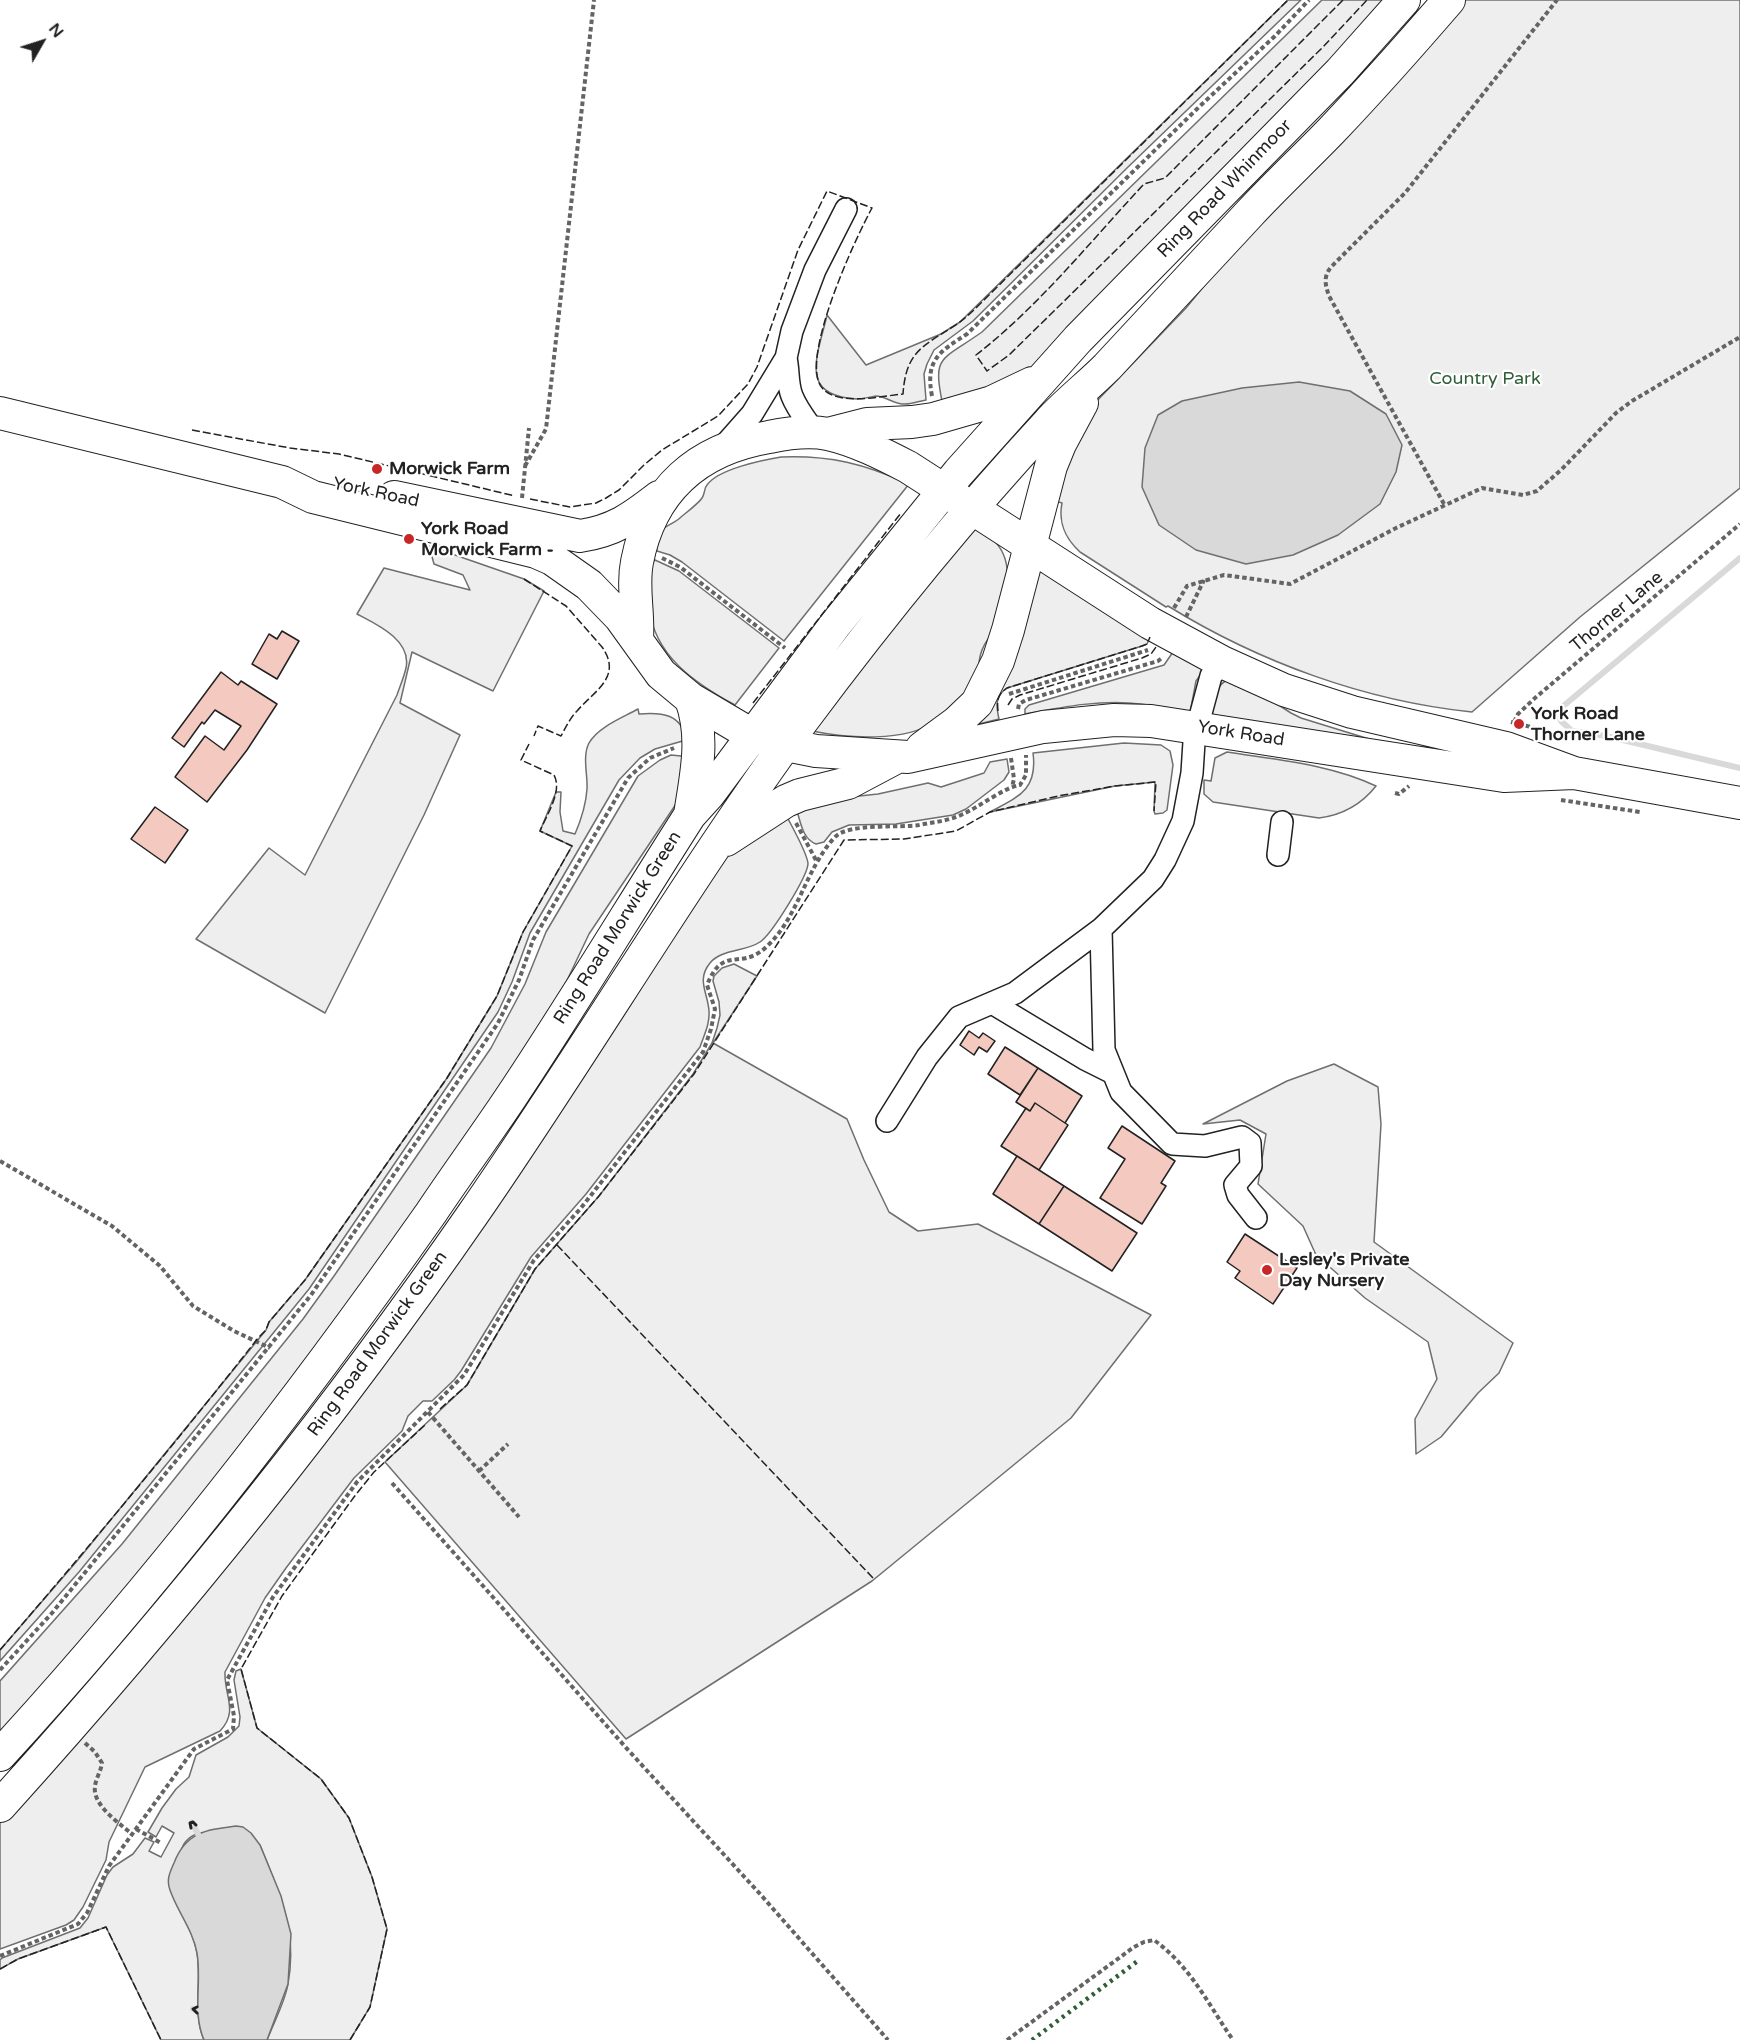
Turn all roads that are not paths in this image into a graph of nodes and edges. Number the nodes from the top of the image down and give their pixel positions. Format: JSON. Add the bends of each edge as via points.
{"nodes":[{"id":1,"x":1404,"y":0,"type":"edge"},
{"id":2,"x":1449,"y":0,"type":"edge"},
{"id":3,"x":846,"y":209,"type":"dead end"},
{"id":4,"x":786,"y":358,"type":"junction"},
{"id":5,"x":1101,"y":373,"type":"junction"},
{"id":6,"x":1045,"y":377,"type":"junction"},
{"id":7,"x":0,"y":413,"type":"edge"},
{"id":8,"x":822,"y":434,"type":"junction"},
{"id":9,"x":721,"y":450,"type":"junction"},
{"id":10,"x":282,"y":482,"type":"junction"},
{"id":11,"x":669,"y":489,"type":"junction"},
{"id":12,"x":945,"y":489,"type":"junction"},
{"id":13,"x":972,"y":507,"type":"junction"},
{"id":14,"x":1029,"y":546,"type":"junction"},
{"id":15,"x":637,"y":639,"type":"junction"},
{"id":16,"x":1222,"y":662,"type":"junction"},
{"id":17,"x":691,"y":699,"type":"junction"},
{"id":18,"x":1197,"y":728,"type":"junction"},
{"id":19,"x":752,"y":735,"type":"junction"},
{"id":20,"x":786,"y":745,"type":"junction"},
{"id":21,"x":903,"y":757,"type":"junction"},
{"id":22,"x":1574,"y":773,"type":"junction"},
{"id":23,"x":1740,"y":803,"type":"edge"},
{"id":24,"x":690,"y":815,"type":"junction"},
{"id":25,"x":1282,"y":822,"type":"dead end"},
{"id":26,"x":712,"y":849,"type":"junction"},
{"id":27,"x":1278,"y":855,"type":"dead end"},
{"id":28,"x":1101,"y":929,"type":"junction"},
{"id":29,"x":992,"y":1003,"type":"junction"},
{"id":30,"x":1113,"y":1073,"type":"junction"},
{"id":31,"x":888,"y":1121,"type":"dead end"},
{"id":32,"x":1256,"y":1218,"type":"dead end"},
{"id":33,"x":0,"y":1755,"type":"edge"},
{"id":34,"x":0,"y":1806,"type":"edge"}],
"edges":[{"from":1,"to":6,"type":"highway","name":"Ring Road Whinmoor","via":[[1340,72]]},
{"from":2,"to":5,"type":"highway","name":"Ring Road Whinmoor","via":[[1330,132]]},
{"from":3,"to":4,"type":"street","via":[[815,270]]},
{"from":4,"to":8,"type":"street","via":[[792,396]]},
{"from":4,"to":9,"type":"street","via":[[752,414]]},
{"from":5,"to":13,"type":"highway","name":"Ring Road Whinmoor","via":[[1051,418]]},
{"from":5,"to":14,"type":"highway","name":"Ring Road Whinmoor","via":[[1072,420],[1051,466]]},
{"from":6,"to":8,"type":"highway","name":"Ring Road Whinmoor","via":[[992,402],[933,419],[867,424]]},
{"from":6,"to":12,"type":"highway","name":"Ring Road Whinmoor"},
{"from":7,"to":10,"type":"highway","name":"York Road"},
{"from":8,"to":9,"type":"highway","via":[[773,436]]},
{"from":8,"to":12,"type":"highway","name":"York Road","via":[[883,454]]},
{"from":9,"to":11,"type":"highway","via":[[690,469]]},
{"from":10,"to":11,"type":"highway","name":"York Road","via":[[315,481],[580,536],[600,533],[630,520]]},
{"from":10,"to":15,"type":"highway","name":"York Road","via":[[313,497],[552,559],[606,600]]},
{"from":11,"to":15,"type":"highway","via":[[652,515],[636,563]]},
{"from":12,"to":13,"type":"highway","name":"York Road"},
{"from":12,"to":19,"type":"highway","name":"Ring Road Morwick Green"},
{"from":13,"to":14,"type":"highway","name":"York Road"},
{"from":13,"to":20,"type":"highway","name":"Ring Road Whinmoor"},
{"from":14,"to":16,"type":"highway","name":"York Road","via":[[1168,634]]},
{"from":14,"to":21,"type":"highway","name":"Ring Road Whinmoor","via":[[1002,649],[977,703],[941,735]]},
{"from":15,"to":17,"type":"highway","name":"York Road","via":[[661,674]]},
{"from":16,"to":18,"type":"street","via":[[1211,676]]},
{"from":16,"to":22,"type":"highway","name":"York Road","via":[[1284,690],[1352,712],[1506,748]]},
{"from":17,"to":19,"type":"highway","name":"York Road"},
{"from":17,"to":24,"type":"highway","name":"Ring Road Morwick Green","via":[[699,748]]},
{"from":18,"to":21,"type":"highway","name":"York Road","via":[[1151,721],[1062,724]]},
{"from":18,"to":22,"type":"highway","name":"York Road","via":[[1504,776]]},
{"from":18,"to":28,"type":"street","via":[[1183,821],[1165,860],[1153,879]]},
{"from":19,"to":20,"type":"highway","name":"York Road"},
{"from":19,"to":24,"type":"highway","name":"Ring Road Morwick Green"},
{"from":20,"to":21,"type":"highway","name":"York Road"},
{"from":20,"to":26,"type":"highway","name":"Ring Road Morwick Green"},
{"from":21,"to":26,"type":"highway","name":"Ring Road Morwick Green","via":[[848,783],[786,801]]},
{"from":22,"to":23,"type":"highway","name":"York Road"},
{"from":24,"to":33,"type":"highway","name":"Ring Road Morwick Green","via":[[511,1098],[381,1284],[176,1551]]},
{"from":25,"to":27,"type":"street"},
{"from":26,"to":34,"type":"highway","name":"Ring Road Morwick Green","via":[[472,1216],[323,1420],[183,1596]]},
{"from":28,"to":29,"type":"street","via":[[1015,993]]},
{"from":28,"to":30,"type":"street","via":[[1104,1050]]},
{"from":29,"to":30,"type":"street"},
{"from":29,"to":31,"type":"street","via":[[959,1017],[927,1057]]},
{"from":30,"to":32,"type":"street","via":[[1121,1092],[1172,1144],[1205,1146],[1242,1137],[1250,1143],[1251,1166],[1236,1185],[1238,1195]]}]}
